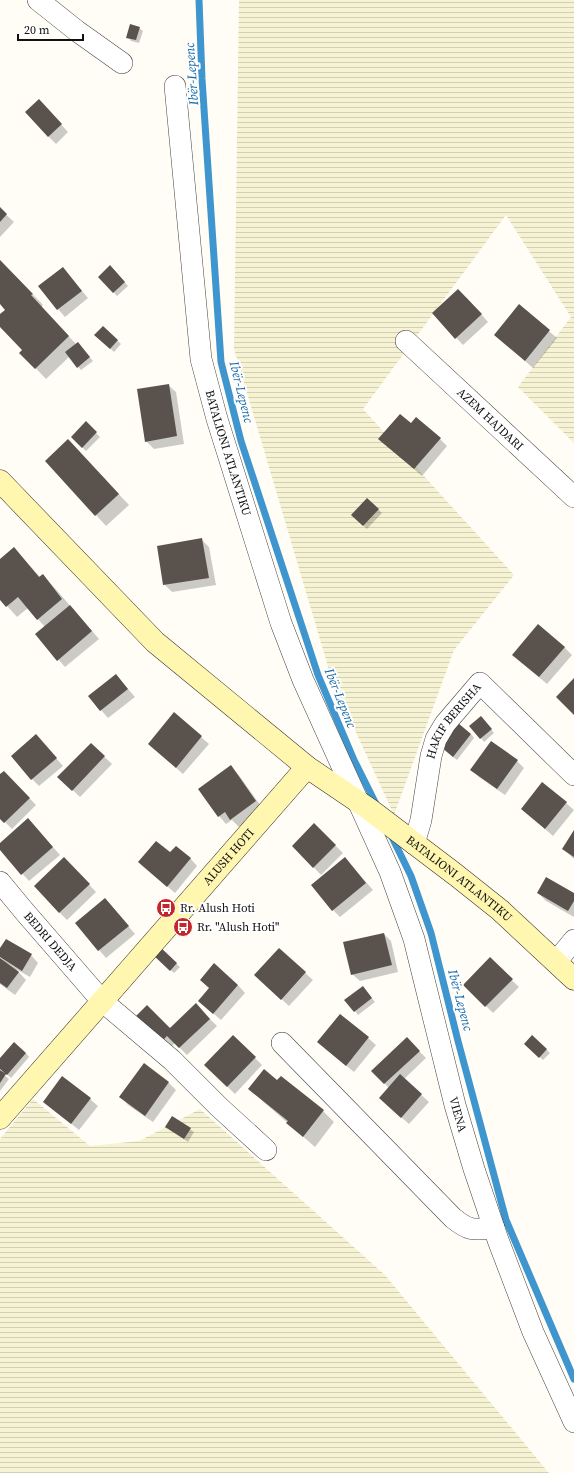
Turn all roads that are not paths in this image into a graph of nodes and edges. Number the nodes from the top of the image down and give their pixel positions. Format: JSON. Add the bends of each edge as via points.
{"nodes":[{"id":1,"x":38,"y":0,"type":"edge"},
{"id":2,"x":122,"y":63,"type":"dead end"},
{"id":3,"x":175,"y":86,"type":"dead end"},
{"id":4,"x":406,"y":341,"type":"dead end"},
{"id":5,"x":0,"y":481,"type":"edge"},
{"id":6,"x":574,"y":497,"type":"edge"},
{"id":7,"x":307,"y":767,"type":"junction"},
{"id":8,"x":574,"y":775,"type":"edge"},
{"id":9,"x":363,"y":805,"type":"junction"},
{"id":10,"x":414,"y":844,"type":"junction"},
{"id":11,"x":0,"y":882,"type":"edge"},
{"id":12,"x":574,"y":940,"type":"edge"},
{"id":13,"x":556,"y":962,"type":"junction"},
{"id":14,"x":574,"y":979,"type":"edge"},
{"id":15,"x":102,"y":1001,"type":"junction"},
{"id":16,"x":282,"y":1043,"type":"dead end"},
{"id":17,"x":0,"y":1118,"type":"edge"},
{"id":18,"x":266,"y":1150,"type":"dead end"},
{"id":19,"x":494,"y":1228,"type":"junction"},
{"id":20,"x":574,"y":1422,"type":"edge"}],
"edges":[{"from":1,"to":2,"type":"street"},
{"from":3,"to":9,"type":"street","name":"BATALIONI ATLANTIKU","via":[[201,359],[217,419],[281,623],[303,680]]},
{"from":4,"to":6,"type":"street","name":"AZEM HAJDARI"},
{"from":5,"to":7,"type":"street","name":"BATALIONI ATLANTIKU","via":[[155,642]]},
{"from":7,"to":9,"type":"street","name":"BATALIONI ATLANTIKU"},
{"from":7,"to":15,"type":"street","name":"ALUSH HOTI"},
{"from":8,"to":10,"type":"street","name":"HAKIF BERISHA","via":[[480,683],[445,724],[436,739]]},
{"from":9,"to":10,"type":"street","name":"BATALIONI ATLANTIKU"},
{"from":9,"to":19,"type":"street","name":"VIENA","via":[[414,939],[455,1105]]},
{"from":10,"to":13,"type":"street","name":"BATALIONI ATLANTIKU","via":[[500,910]]},
{"from":11,"to":15,"type":"street","name":"BEDRI DEDJA"},
{"from":12,"to":13,"type":"street"},
{"from":13,"to":14,"type":"street","name":"BATALIONI ATLANTIKU"},
{"from":15,"to":17,"type":"street","name":"ALUSH HOTI"},
{"from":15,"to":18,"type":"street","via":[[172,1060]]},
{"from":16,"to":19,"type":"street","via":[[453,1218],[463,1226],[476,1229]]},
{"from":19,"to":20,"type":"street","name":"VIENA","via":[[533,1332]]}]}
